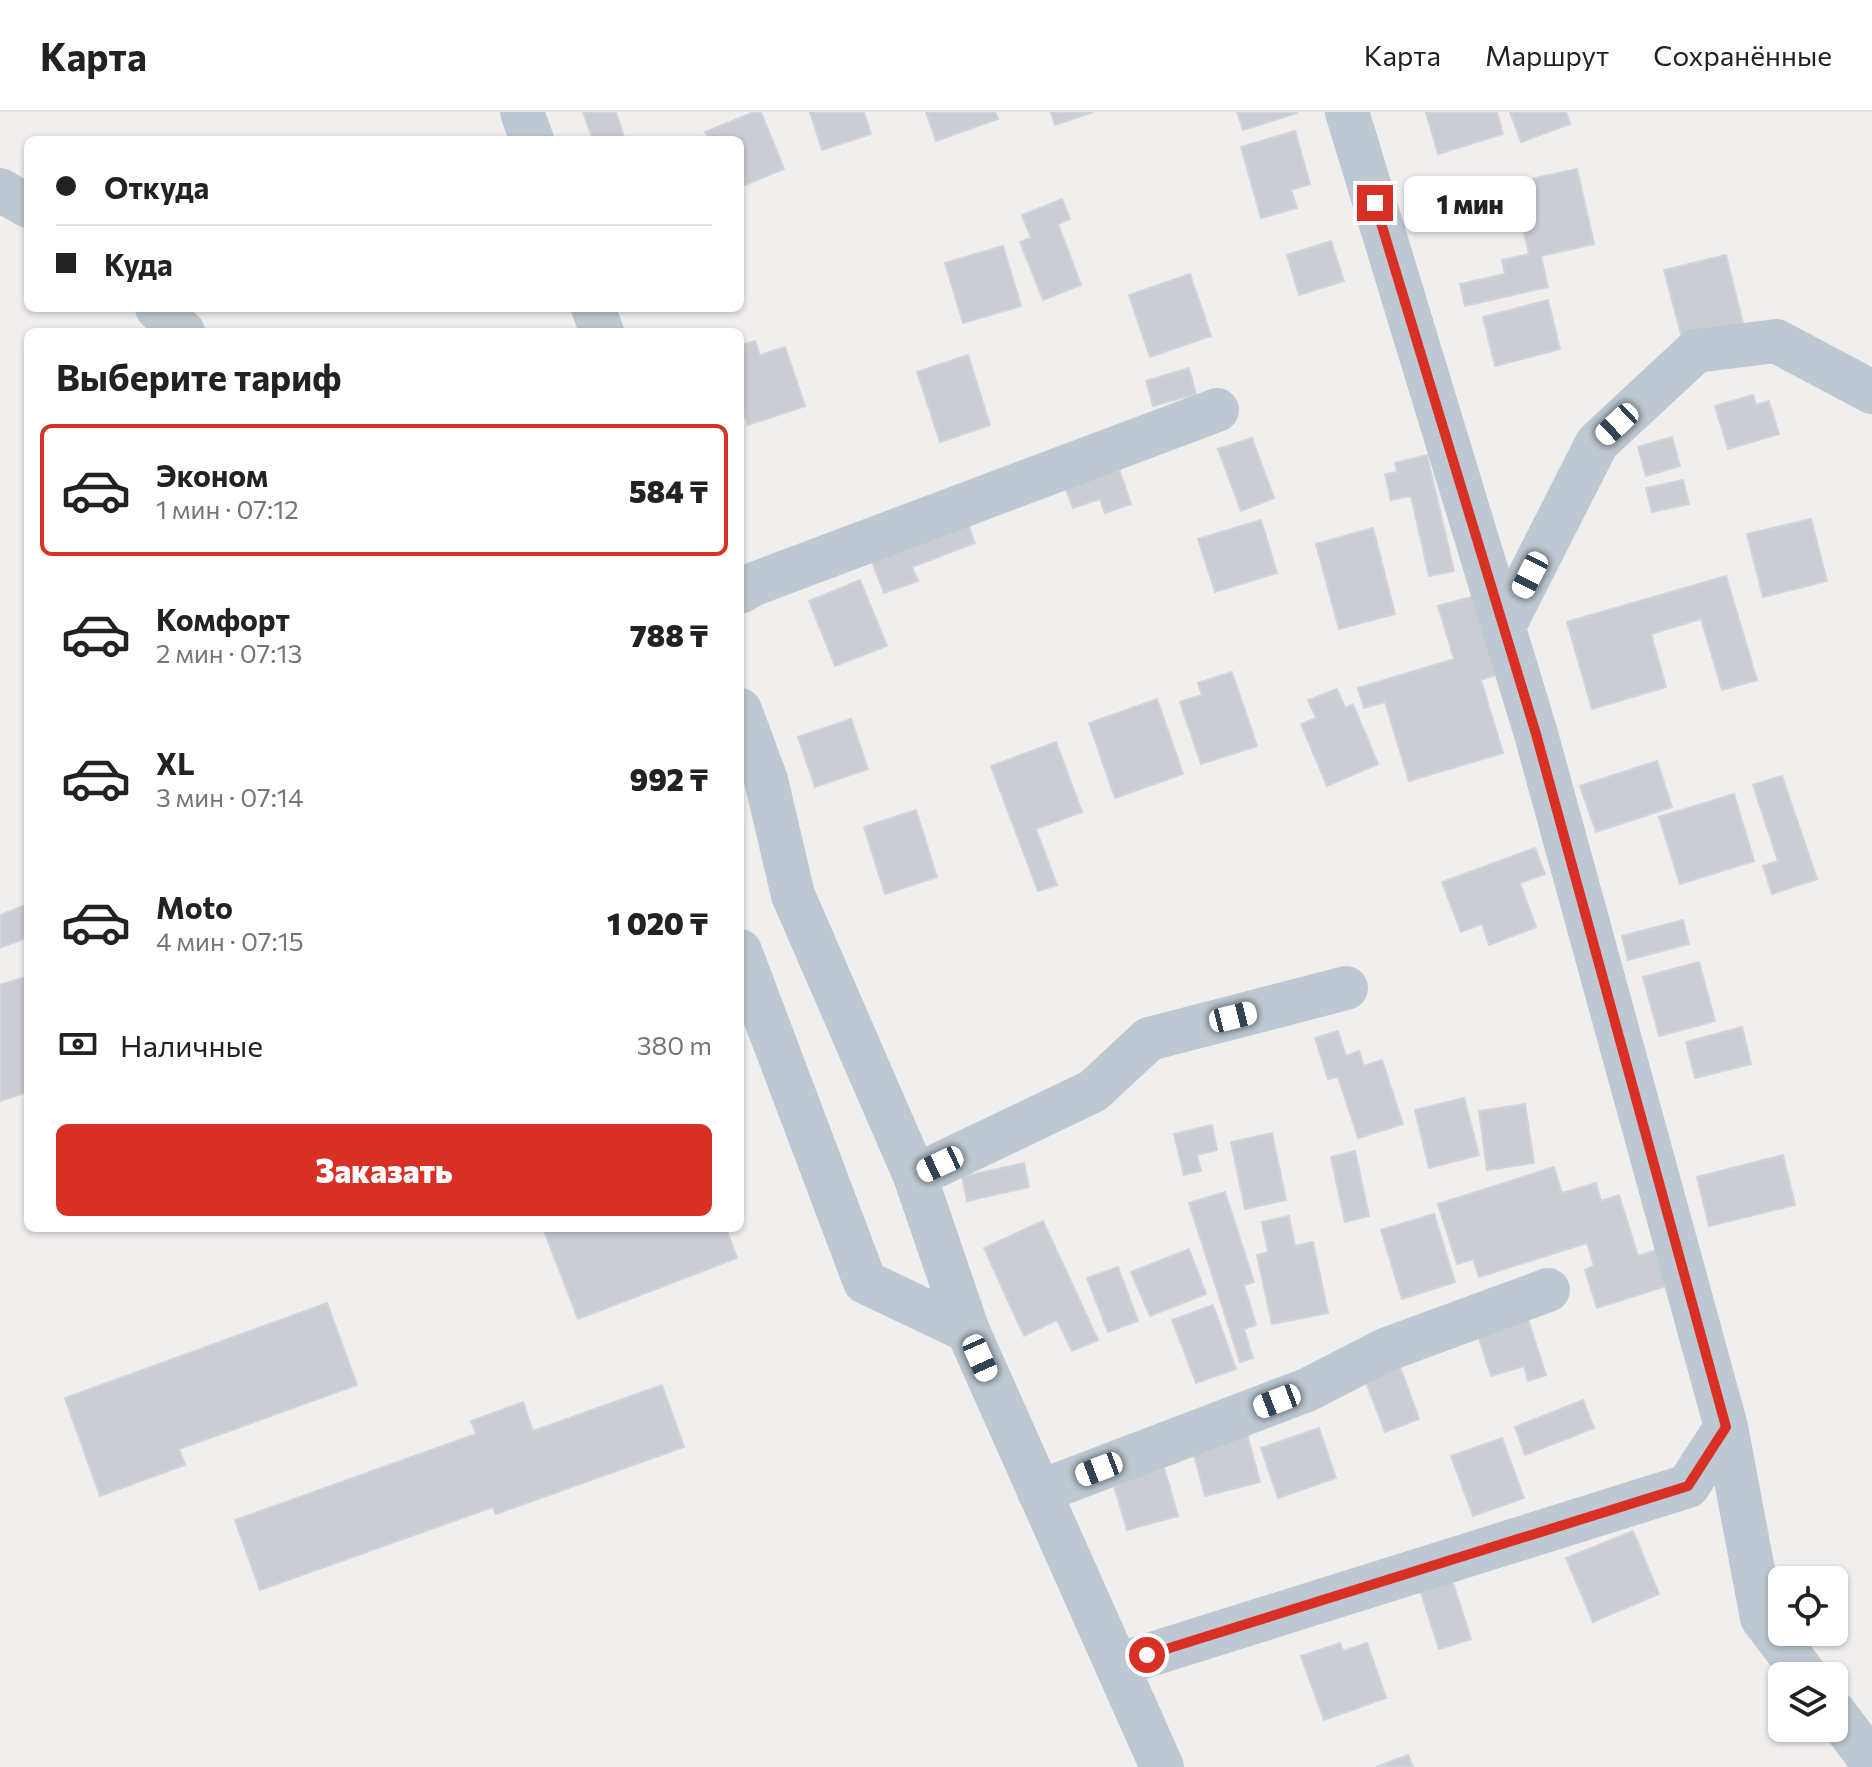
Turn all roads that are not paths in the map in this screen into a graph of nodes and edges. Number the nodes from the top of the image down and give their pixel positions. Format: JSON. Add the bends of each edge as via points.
{"nodes":[{"id":1,"x":522,"y":112,"type":"edge"},
{"id":2,"x":1347,"y":112,"type":"edge"},
{"id":3,"x":531,"y":136,"type":"edge"},
{"id":4,"x":0,"y":190,"type":"edge"},
{"id":5,"x":24,"y":204,"type":"edge"},
{"id":6,"x":161,"y":312,"type":"edge"},
{"id":7,"x":179,"y":328,"type":"edge"},
{"id":8,"x":1872,"y":392,"type":"edge"},
{"id":9,"x":1217,"y":410,"type":"dead end"},
{"id":10,"x":744,"y":590,"type":"edge"},
{"id":11,"x":1503,"y":628,"type":"junction"},
{"id":12,"x":744,"y":733,"type":"edge"},
{"id":13,"x":753,"y":785,"type":"edge"},
{"id":14,"x":744,"y":962,"type":"edge"},
{"id":15,"x":1346,"y":988,"type":"dead end"},
{"id":16,"x":915,"y":1176,"type":"junction"},
{"id":17,"x":1548,"y":1290,"type":"dead end"},
{"id":18,"x":968,"y":1331,"type":"junction"},
{"id":19,"x":1726,"y":1427,"type":"junction"},
{"id":20,"x":1039,"y":1492,"type":"junction"},
{"id":21,"x":1795,"y":1662,"type":"edge"},
{"id":22,"x":1117,"y":1665,"type":"junction"},
{"id":23,"x":1848,"y":1730,"type":"edge"},
{"id":24,"x":1872,"y":1762,"type":"edge"},
{"id":25,"x":1162,"y":1767,"type":"edge"}],
"edges":[{"from":1,"to":3,"type":"street"},
{"from":2,"to":11,"type":"street"},
{"from":4,"to":5,"type":"street"},
{"from":6,"to":7,"type":"street"},
{"from":8,"to":11,"type":"street","via":[[1776,341],[1696,351],[1597,443]]},
{"from":9,"to":10,"type":"street"},
{"from":11,"to":19,"type":"street"},
{"from":12,"to":13,"type":"street"},
{"from":13,"to":16,"type":"street","via":[[793,895]]},
{"from":14,"to":18,"type":"street","via":[[865,1282]]},
{"from":15,"to":16,"type":"street","via":[[1149,1039],[1093,1091]]},
{"from":16,"to":18,"type":"street"},
{"from":17,"to":20,"type":"street","via":[[1385,1350],[1307,1390]]},
{"from":18,"to":20,"type":"street"},
{"from":19,"to":21,"type":"street","via":[[1762,1618]]},
{"from":19,"to":22,"type":"street","via":[[1688,1486]]},
{"from":20,"to":22,"type":"street"},
{"from":22,"to":25,"type":"street"},
{"from":23,"to":24,"type":"street"}]}
